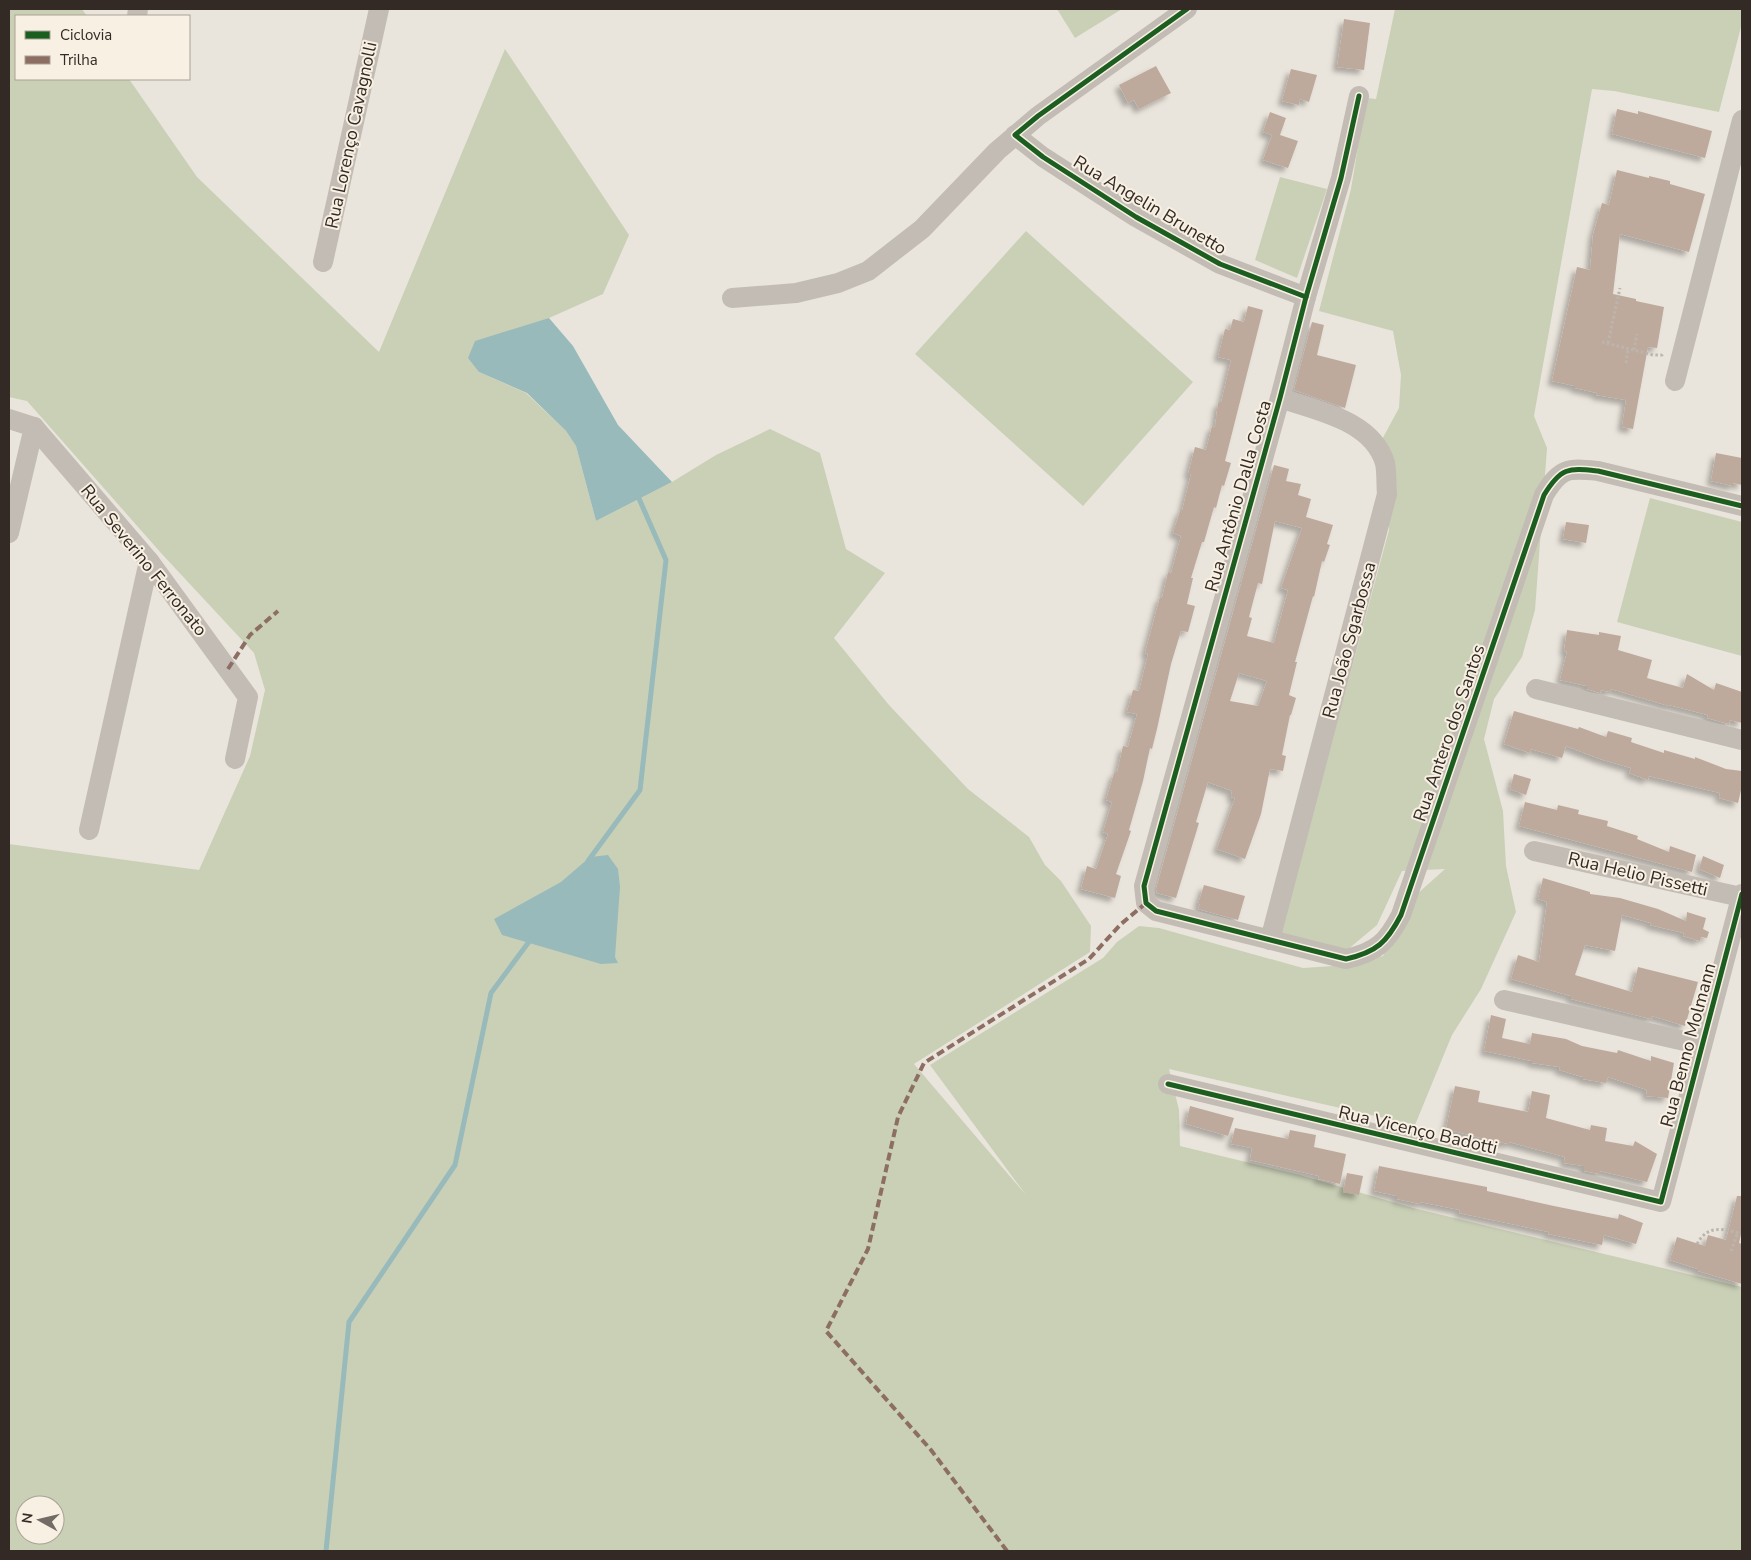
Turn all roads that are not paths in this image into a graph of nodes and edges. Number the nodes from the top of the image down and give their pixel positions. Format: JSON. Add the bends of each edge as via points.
{"nodes":[{"id":1,"x":378,"y":9,"type":"edge"},
{"id":2,"x":1187,"y":9,"type":"edge"},
{"id":3,"x":1359,"y":96,"type":"dead end"},
{"id":4,"x":1741,"y":132,"type":"edge"},
{"id":5,"x":1015,"y":135,"type":"junction"},
{"id":6,"x":323,"y":262,"type":"dead end"},
{"id":7,"x":1306,"y":297,"type":"junction"},
{"id":8,"x":732,"y":298,"type":"dead end"},
{"id":9,"x":1675,"y":382,"type":"dead end"},
{"id":10,"x":1280,"y":398,"type":"junction"},
{"id":11,"x":9,"y":419,"type":"edge"},
{"id":12,"x":34,"y":428,"type":"junction"},
{"id":13,"x":1742,"y":506,"type":"edge"},
{"id":14,"x":9,"y":533,"type":"edge"},
{"id":15,"x":149,"y":561,"type":"junction"},
{"id":16,"x":1536,"y":689,"type":"dead end"},
{"id":17,"x":1742,"y":740,"type":"edge"},
{"id":18,"x":236,"y":759,"type":"dead end"},
{"id":19,"x":89,"y":830,"type":"dead end"},
{"id":20,"x":1534,"y":851,"type":"dead end"},
{"id":21,"x":1742,"y":896,"type":"edge"},
{"id":22,"x":1146,"y":903,"type":"joint"},
{"id":23,"x":1270,"y":940,"type":"junction"},
{"id":24,"x":1504,"y":1000,"type":"dead end"},
{"id":25,"x":1702,"y":1045,"type":"junction"},
{"id":26,"x":1168,"y":1084,"type":"dead end"},
{"id":27,"x":1662,"y":1202,"type":"joint"}],
"edges":[{"from":1,"to":6,"type":"street","name":"Rua Lorenço Cavagnolli"},
{"from":2,"to":5,"type":"street"},
{"from":3,"to":7,"type":"street","name":"Rua Antônio Dalla Costa","via":[[1341,178]]},
{"from":4,"to":9,"type":"street"},
{"from":5,"to":7,"type":"street","name":"Rua Angelin Brunetto","via":[[1043,157],[1144,222],[1220,264]]},
{"from":5,"to":8,"type":"street","via":[[922,229],[868,271],[838,283],[796,293]]},
{"from":7,"to":10,"type":"street","name":"Rua Antônio Dalla Costa"},
{"from":10,"to":22,"type":"street","name":"Rua Antônio Dalla Costa","via":[[1144,886]]},
{"from":10,"to":23,"type":"street","name":"Rua João Sgarbossa","via":[[1359,428],[1376,445],[1385,464],[1387,494]]},
{"from":11,"to":12,"type":"street"},
{"from":12,"to":14,"type":"street"},
{"from":12,"to":15,"type":"street","name":"Rua Severino Ferronato"},
{"from":13,"to":23,"type":"street","name":"Rua Antero dos Santos","via":[[1598,471],[1564,471],[1553,481],[1544,495],[1401,915],[1391,933],[1365,955],[1346,959]]},
{"from":15,"to":18,"type":"street","name":"Rua Severino Ferronato","via":[[248,697]]},
{"from":15,"to":19,"type":"street"},
{"from":16,"to":17,"type":"street"},
{"from":20,"to":21,"type":"street","name":"Rua Helio Pissetti"},
{"from":21,"to":25,"type":"street","name":"Rua Benno Molmann"},
{"from":22,"to":23,"type":"street","name":"Rua Antero dos Santos","via":[[1156,911]]},
{"from":24,"to":25,"type":"street"},
{"from":25,"to":27,"type":"street","name":"Rua Benno Molmann"},
{"from":26,"to":27,"type":"street","name":"Rua Vicenço Badotti"}]}
